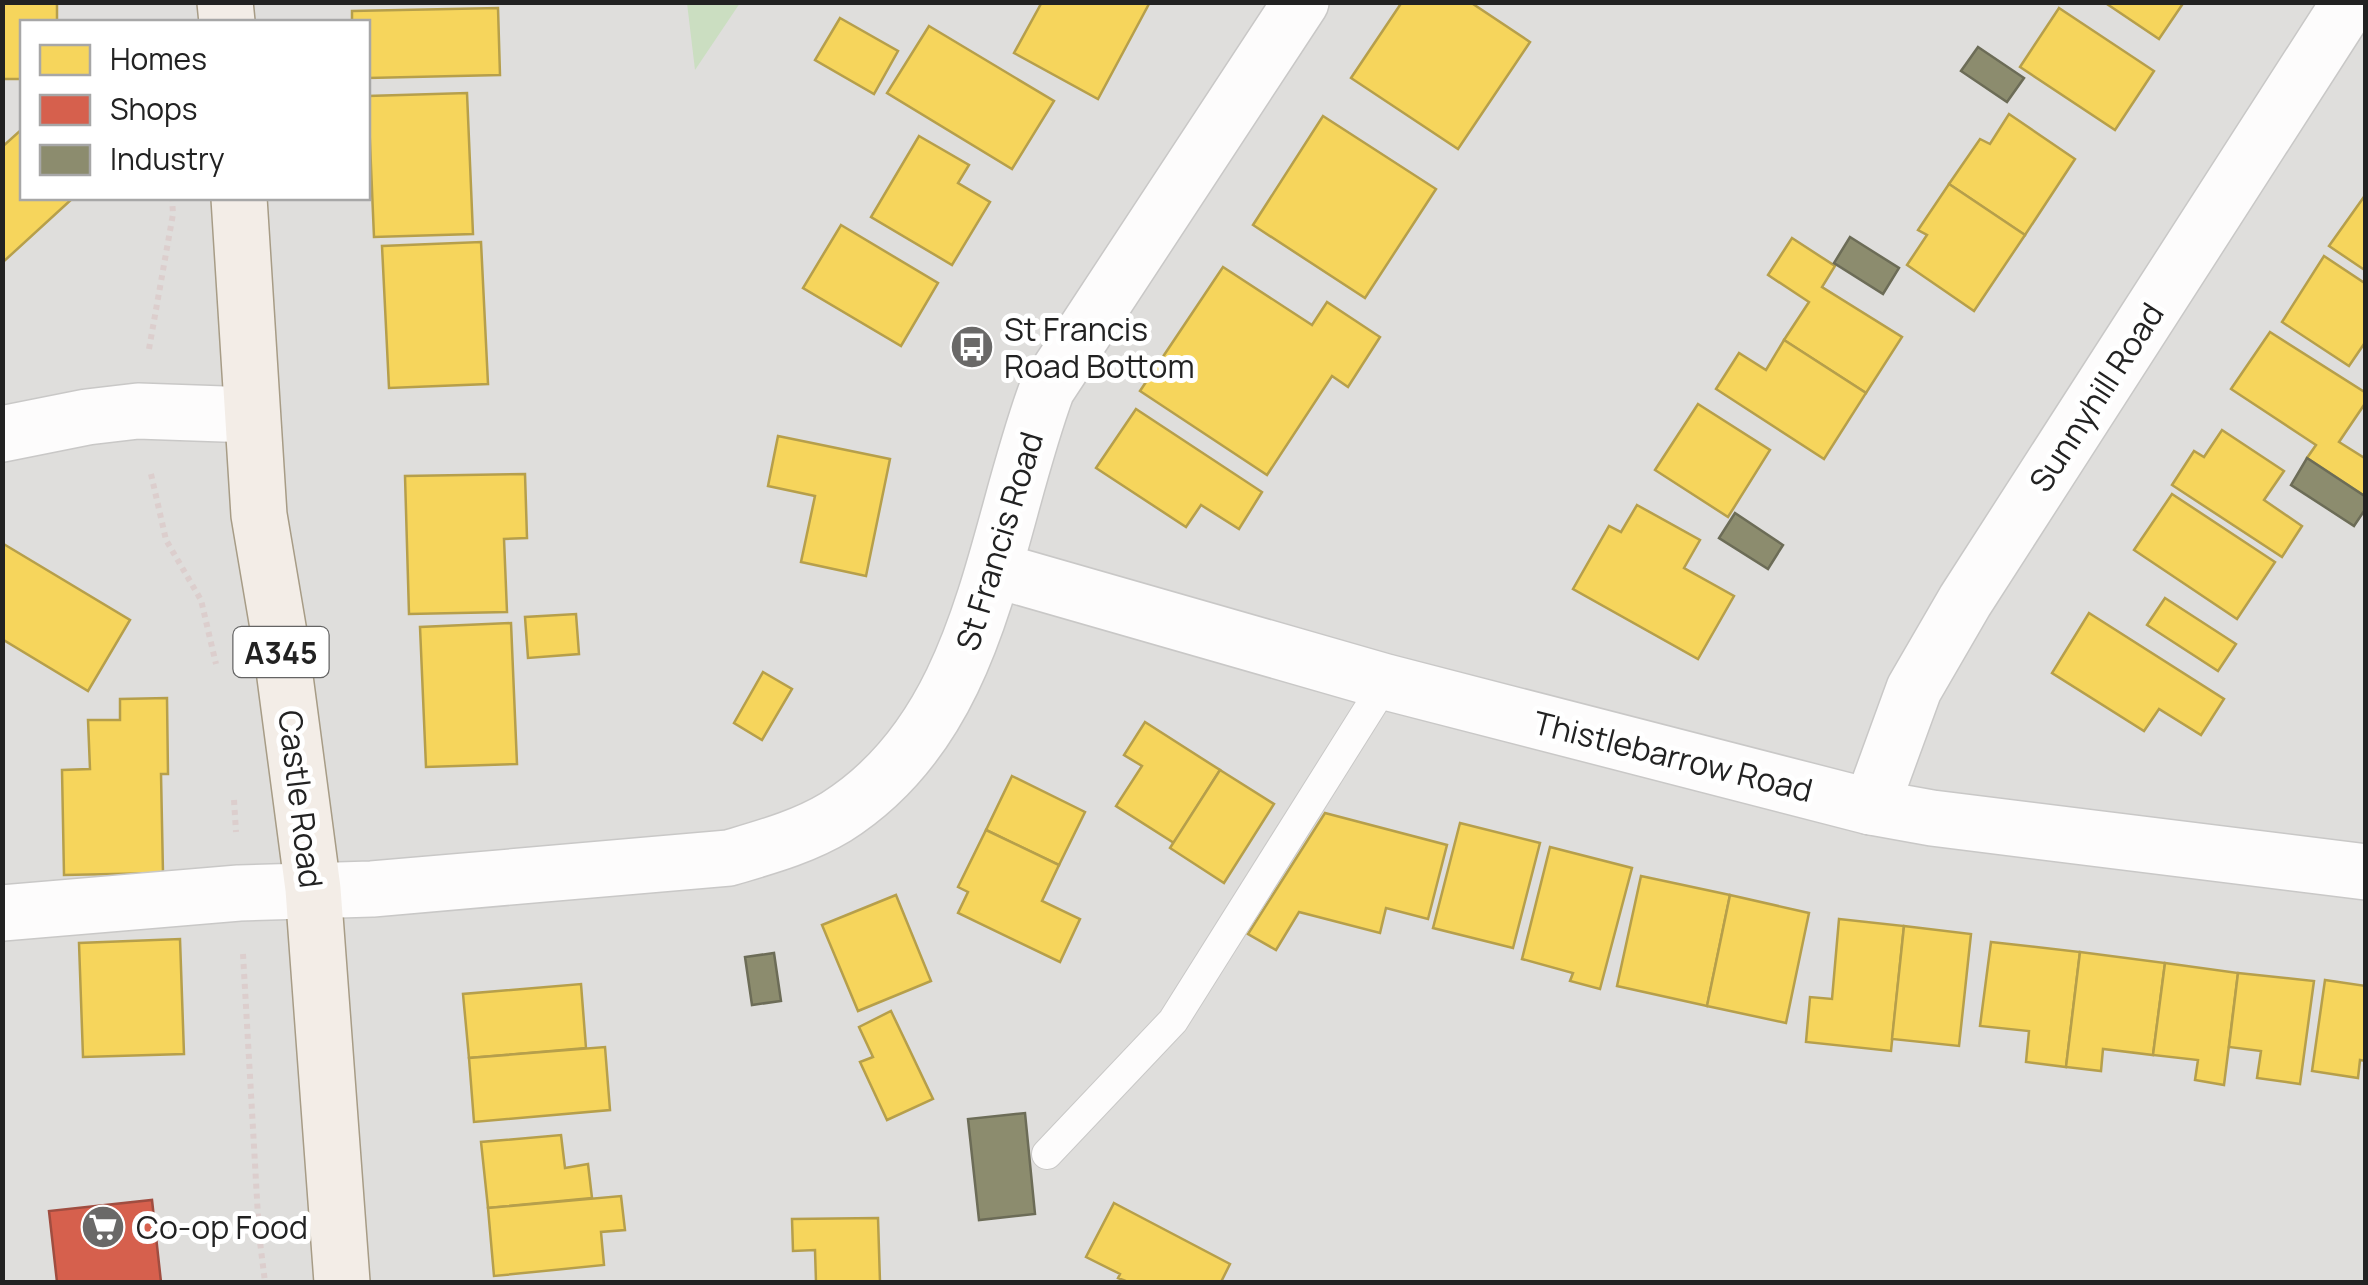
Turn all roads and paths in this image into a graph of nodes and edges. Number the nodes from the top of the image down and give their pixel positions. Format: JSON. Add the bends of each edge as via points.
{"nodes":[{"id":1,"x":1301,"y":2,"type":"edge"},
{"id":2,"x":2350,"y":2,"type":"edge"},
{"id":3,"x":172,"y":200,"type":"edge"},
{"id":4,"x":238,"y":200,"type":"edge"},
{"id":5,"x":138,"y":412,"type":"junction"},
{"id":6,"x":252,"y":415,"type":"junction"},
{"id":7,"x":2,"y":434,"type":"edge"},
{"id":8,"x":996,"y":570,"type":"junction"},
{"id":9,"x":217,"y":668,"type":"dead end"},
{"id":10,"x":1386,"y":682,"type":"junction"},
{"id":11,"x":234,"y":797,"type":"dead end"},
{"id":12,"x":1872,"y":807,"type":"junction"},
{"id":13,"x":2366,"y":872,"type":"edge"},
{"id":14,"x":313,"y":890,"type":"junction"},
{"id":15,"x":239,"y":893,"type":"junction"},
{"id":16,"x":2,"y":913,"type":"edge"},
{"id":17,"x":1046,"y":1154,"type":"dead end"},
{"id":18,"x":266,"y":1282,"type":"edge"},
{"id":19,"x":342,"y":1282,"type":"edge"}],
"edges":[{"from":1,"to":8,"type":"street","name":"St Francis Road","via":[[1047,389],[1026,445]]},
{"from":2,"to":12,"type":"street","name":"Sunnyhill Road","via":[[1965,601],[1914,689]]},
{"from":3,"to":5,"type":"path"},
{"from":4,"to":6,"type":"main road","name":"Castle Road","number":"A345"},
{"from":5,"to":6,"type":"street"},
{"from":5,"to":7,"type":"street"},
{"from":5,"to":9,"type":"path","via":[[166,540],[200,600]]},
{"from":6,"to":14,"type":"main road","name":"Castle Road","number":"A345","via":[[258,514]]},
{"from":8,"to":10,"type":"street","name":"Thistlebarrow Road"},
{"from":8,"to":14,"type":"street","name":"St Francis Road","via":[[966,654],[907,752],[871,792],[784,842],[730,858],[635,868]]},
{"from":10,"to":12,"type":"street","name":"Thistlebarrow Road"},
{"from":10,"to":17,"type":"lane","via":[[1173,1022]]},
{"from":11,"to":15,"type":"path"},
{"from":12,"to":13,"type":"street","name":"Thistlebarrow Road"},
{"from":14,"to":15,"type":"street","name":"St Francis Road"},
{"from":14,"to":19,"type":"main road","name":"Castle Road","number":"A345"},
{"from":15,"to":16,"type":"street","name":"St Francis Road"},
{"from":15,"to":18,"type":"path"}]}
